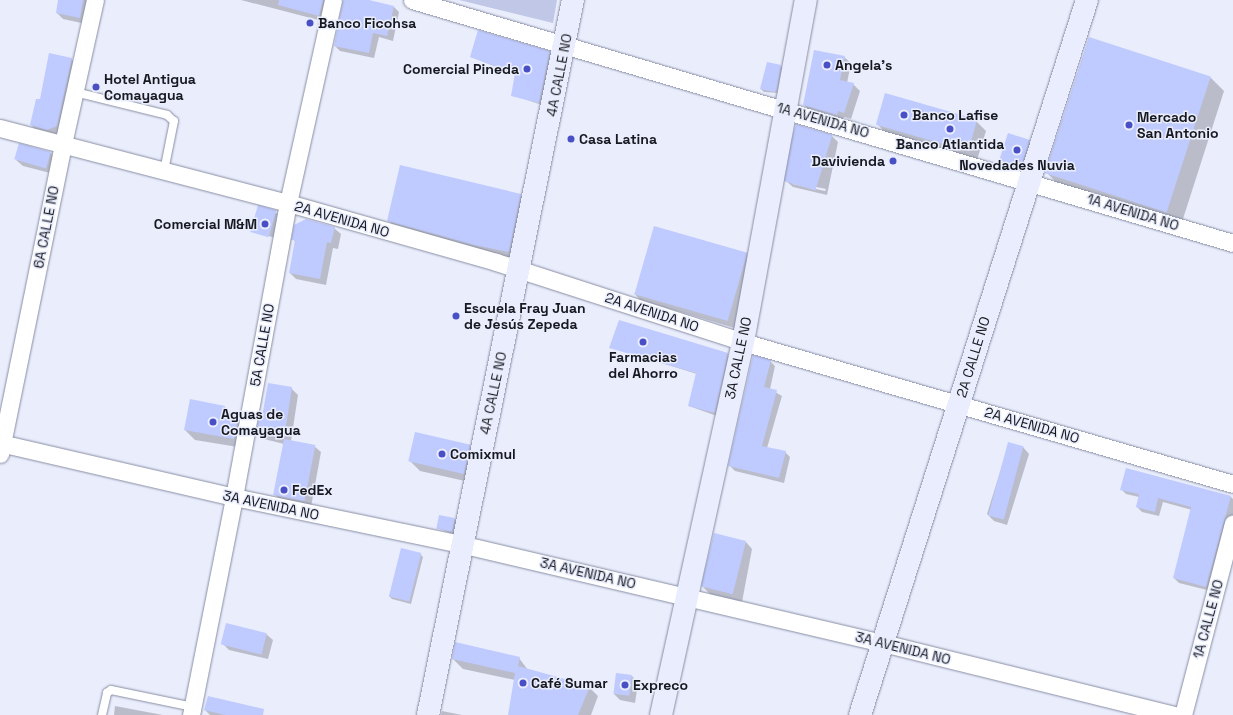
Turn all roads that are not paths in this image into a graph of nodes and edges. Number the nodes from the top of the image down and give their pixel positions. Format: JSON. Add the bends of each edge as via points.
{"nodes":[{"id":1,"x":96,"y":0,"type":"edge"},
{"id":2,"x":334,"y":0,"type":"edge"},
{"id":3,"x":412,"y":0,"type":"edge"},
{"id":4,"x":573,"y":0,"type":"edge"},
{"id":5,"x":806,"y":0,"type":"edge"},
{"id":6,"x":1087,"y":0,"type":"edge"},
{"id":7,"x":565,"y":44,"type":"junction"},
{"id":8,"x":75,"y":92,"type":"junction"},
{"id":9,"x":785,"y":109,"type":"junction"},
{"id":10,"x":0,"y":128,"type":"edge"},
{"id":11,"x":63,"y":144,"type":"junction"},
{"id":12,"x":164,"y":171,"type":"junction"},
{"id":13,"x":1028,"y":180,"type":"junction"},
{"id":14,"x":288,"y":203,"type":"junction"},
{"id":15,"x":1233,"y":242,"type":"edge"},
{"id":16,"x":520,"y":269,"type":"junction"},
{"id":17,"x":743,"y":342,"type":"junction"},
{"id":18,"x":958,"y":403,"type":"junction"},
{"id":19,"x":1,"y":447,"type":"edge"},
{"id":20,"x":1233,"y":484,"type":"edge"},
{"id":21,"x":234,"y":498,"type":"junction"},
{"id":22,"x":1233,"y":523,"type":"edge"},
{"id":23,"x":460,"y":544,"type":"junction"},
{"id":24,"x":686,"y":596,"type":"junction"},
{"id":25,"x":883,"y":643,"type":"junction"},
{"id":26,"x":192,"y":711,"type":"edge"},
{"id":27,"x":102,"y":715,"type":"edge"},
{"id":28,"x":428,"y":715,"type":"edge"},
{"id":29,"x":661,"y":715,"type":"edge"},
{"id":30,"x":860,"y":715,"type":"edge"},
{"id":31,"x":1174,"y":715,"type":"edge"},
{"id":32,"x":1183,"y":715,"type":"edge"}],
"edges":[{"from":1,"to":8,"type":"street","name":"6A CALLE NO"},
{"from":2,"to":14,"type":"street","name":"5A CALLE NO"},
{"from":3,"to":7,"type":"street","name":"1A AVENIDA NO"},
{"from":4,"to":7,"type":"street","name":"4A CALLE NO"},
{"from":5,"to":9,"type":"street","name":"3A CALLE NO"},
{"from":6,"to":13,"type":"street","name":"2A CALLE NO"},
{"from":7,"to":9,"type":"street","name":"1A AVENIDA NO"},
{"from":7,"to":16,"type":"street","name":"4A CALLE NO"},
{"from":8,"to":11,"type":"street","name":"6A CALLE NO"},
{"from":8,"to":12,"type":"lane","via":[[167,115],[174,121]]},
{"from":9,"to":13,"type":"street","name":"1A AVENIDA NO"},
{"from":9,"to":17,"type":"street","name":"3A CALLE NO"},
{"from":10,"to":11,"type":"street","name":"2A AVENIDA NO"},
{"from":11,"to":12,"type":"street","name":"2A AVENIDA NO"},
{"from":11,"to":19,"type":"street","name":"6A CALLE NO"},
{"from":12,"to":14,"type":"street","name":"2A AVENIDA NO"},
{"from":13,"to":15,"type":"street","name":"1A AVENIDA NO"},
{"from":13,"to":18,"type":"street","name":"2A CALLE NO"},
{"from":14,"to":16,"type":"street","name":"2A AVENIDA NO"},
{"from":14,"to":21,"type":"street","name":"5A CALLE NO"},
{"from":16,"to":17,"type":"street","name":"2A AVENIDA NO"},
{"from":16,"to":23,"type":"street","name":"4A CALLE NO"},
{"from":17,"to":18,"type":"street","name":"2A AVENIDA NO"},
{"from":17,"to":24,"type":"street","name":"3A CALLE NO"},
{"from":18,"to":20,"type":"street","name":"2A AVENIDA NO"},
{"from":18,"to":25,"type":"street","name":"2A CALLE NO"},
{"from":19,"to":21,"type":"street","name":"3A AVENIDA NO"},
{"from":21,"to":23,"type":"street","name":"3A AVENIDA NO"},
{"from":21,"to":26,"type":"street","name":"5A CALLE NO"},
{"from":22,"to":32,"type":"street","name":"1A CALLE NO"},
{"from":23,"to":24,"type":"street","name":"3A AVENIDA NO"},
{"from":23,"to":28,"type":"street","name":"4A CALLE NO"},
{"from":24,"to":25,"type":"street","name":"3A AVENIDA NO"},
{"from":24,"to":29,"type":"street","name":"3A CALLE NO"},
{"from":25,"to":30,"type":"street","name":"2A CALLE NO"},
{"from":25,"to":31,"type":"street","name":"3A AVENIDA NO"},
{"from":26,"to":27,"type":"lane","via":[[111,690],[107,693]]}]}
